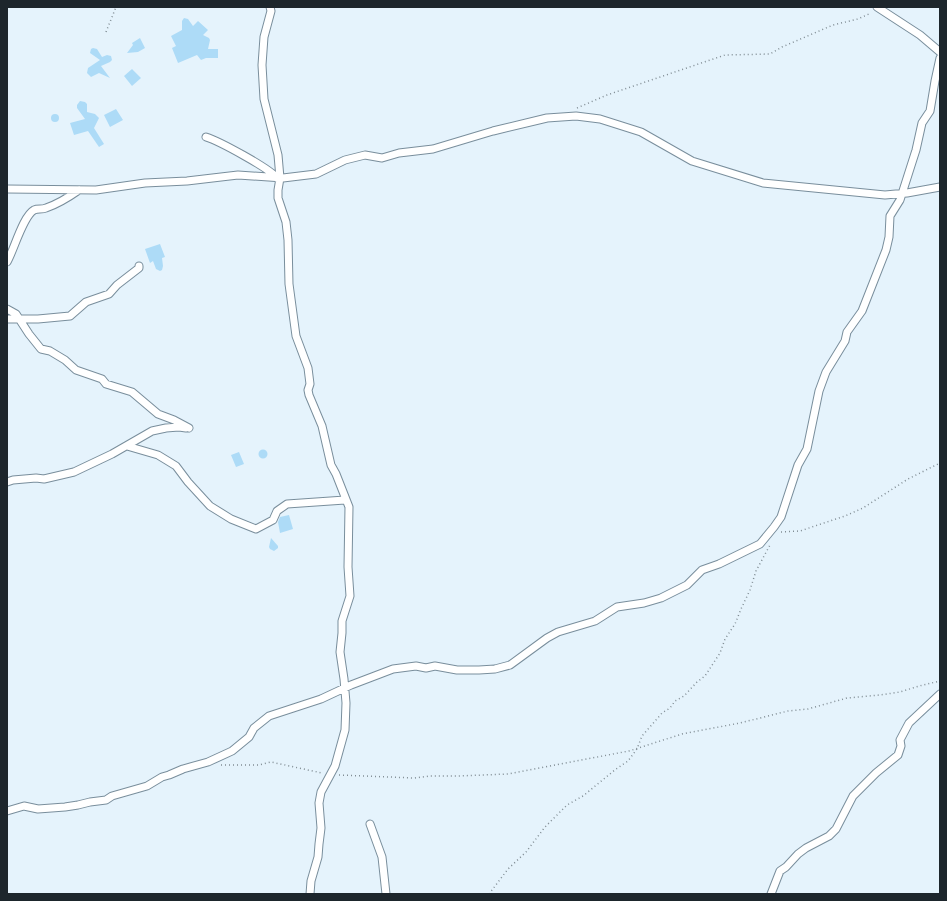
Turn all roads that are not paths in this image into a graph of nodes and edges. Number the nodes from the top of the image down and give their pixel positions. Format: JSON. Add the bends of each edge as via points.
{"nodes":[{"id":1,"x":270,"y":7,"type":"edge"},
{"id":2,"x":878,"y":8,"type":"edge"},
{"id":3,"x":940,"y":52,"type":"edge"},
{"id":4,"x":940,"y":58,"type":"edge"},
{"id":5,"x":206,"y":137,"type":"dead end"},
{"id":6,"x":278,"y":178,"type":"junction"},
{"id":7,"x":940,"y":187,"type":"edge"},
{"id":8,"x":7,"y":189,"type":"edge"},
{"id":9,"x":78,"y":190,"type":"junction"},
{"id":10,"x":902,"y":193,"type":"junction"},
{"id":11,"x":7,"y":262,"type":"edge"},
{"id":12,"x":139,"y":266,"type":"dead end"},
{"id":13,"x":7,"y":309,"type":"edge"},
{"id":14,"x":7,"y":318,"type":"edge"},
{"id":15,"x":19,"y":318,"type":"junction"},
{"id":16,"x":127,"y":446,"type":"junction"},
{"id":17,"x":7,"y":482,"type":"edge"},
{"id":18,"x":345,"y":500,"type":"junction"},
{"id":19,"x":344,"y":688,"type":"junction"},
{"id":20,"x":940,"y":694,"type":"edge"},
{"id":21,"x":7,"y":811,"type":"edge"},
{"id":22,"x":370,"y":824,"type":"dead end"},
{"id":23,"x":310,"y":894,"type":"edge"},
{"id":24,"x":386,"y":894,"type":"edge"},
{"id":25,"x":771,"y":894,"type":"edge"}],
"edges":[{"from":1,"to":6,"type":"street","via":[[262,65],[264,99],[276,144]]},
{"from":2,"to":3,"type":"street"},
{"from":4,"to":10,"type":"street","via":[[930,111],[922,123]]},
{"from":5,"to":6,"type":"street","via":[[259,164]]},
{"from":6,"to":9,"type":"street","via":[[238,175]]},
{"from":6,"to":10,"type":"street","via":[[316,174],[345,160],[365,155],[382,158],[399,153],[434,149],[547,118],[576,116],[600,119],[641,132],[692,161],[763,183],[885,195]]},
{"from":6,"to":18,"type":"street","via":[[278,198],[286,222],[289,284],[296,336],[308,368],[309,395],[322,426],[330,464]]},
{"from":7,"to":10,"type":"street"},
{"from":8,"to":9,"type":"street"},
{"from":9,"to":11,"type":"street","via":[[45,209],[36,209],[30,213]]},
{"from":10,"to":19,"type":"street","via":[[890,216],[886,250],[862,311],[847,332],[845,341],[826,372],[819,391],[807,449],[798,464],[783,513],[760,544],[702,570],[687,585],[661,598],[617,607],[595,621],[558,632],[510,665],[479,670],[435,666],[402,667]]},
{"from":12,"to":15,"type":"street","via":[[109,294],[86,302],[70,316]]},
{"from":13,"to":15,"type":"street"},
{"from":14,"to":15,"type":"street"},
{"from":15,"to":16,"type":"street","via":[[41,349],[50,351],[76,370],[102,379],[106,384],[132,392],[158,414],[189,428],[152,431]]},
{"from":16,"to":17,"type":"street","via":[[74,472],[44,479]]},
{"from":16,"to":18,"type":"street","via":[[158,455],[176,466],[210,506],[231,519],[256,529],[273,520],[277,511],[287,504]]},
{"from":18,"to":19,"type":"street","via":[[349,507],[350,596],[342,621],[340,652]]},
{"from":19,"to":21,"type":"street","via":[[321,699],[269,716],[232,751],[208,762],[162,776],[147,786],[106,800],[65,807],[24,806]]},
{"from":19,"to":23,"type":"street","via":[[345,730],[335,766],[321,792],[318,857]]},
{"from":20,"to":25,"type":"street","via":[[907,726],[900,740],[898,755],[853,796],[836,829],[823,840],[798,854],[780,871]]},
{"from":22,"to":24,"type":"street","via":[[382,857]]}]}
